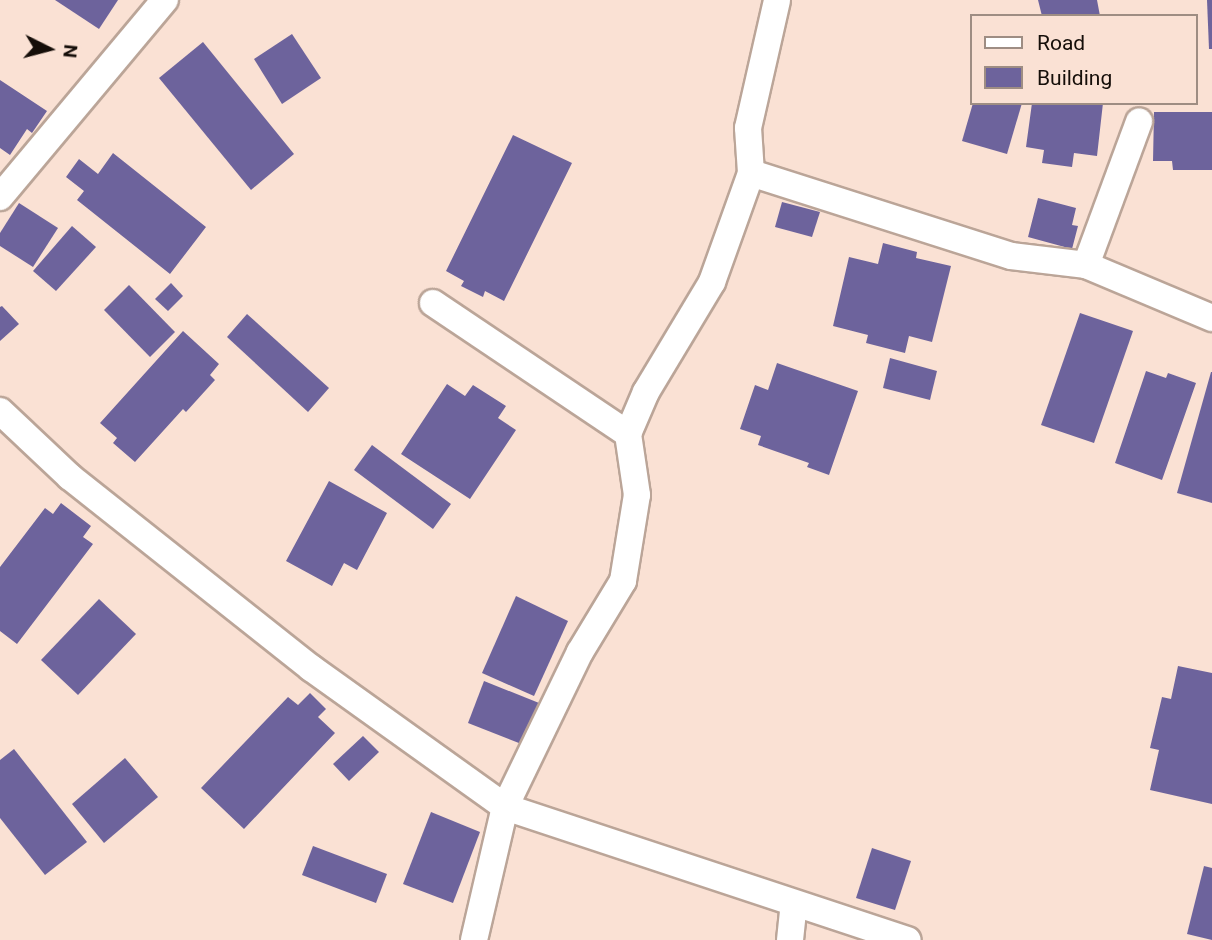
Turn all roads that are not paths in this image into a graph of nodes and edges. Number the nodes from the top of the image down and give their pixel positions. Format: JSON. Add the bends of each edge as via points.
{"nodes":[{"id":1,"x":164,"y":0,"type":"edge"},
{"id":2,"x":777,"y":0,"type":"edge"},
{"id":3,"x":1139,"y":122,"type":"dead end"},
{"id":4,"x":751,"y":173,"type":"junction"},
{"id":5,"x":0,"y":197,"type":"edge"},
{"id":6,"x":1086,"y":264,"type":"junction"},
{"id":7,"x":433,"y":303,"type":"dead end"},
{"id":8,"x":1212,"y":318,"type":"edge"},
{"id":9,"x":0,"y":411,"type":"edge"},
{"id":10,"x":628,"y":434,"type":"junction"},
{"id":11,"x":505,"y":807,"type":"junction"},
{"id":12,"x":794,"y":904,"type":"junction"},
{"id":13,"x":474,"y":940,"type":"edge"},
{"id":14,"x":790,"y":940,"type":"edge"},
{"id":15,"x":908,"y":940,"type":"edge"}],
"edges":[{"from":1,"to":5,"type":"street"},
{"from":2,"to":4,"type":"street","via":[[748,128]]},
{"from":3,"to":6,"type":"street"},
{"from":4,"to":6,"type":"street","via":[[1012,256]]},
{"from":4,"to":10,"type":"street","via":[[712,282],[646,391]]},
{"from":6,"to":8,"type":"street"},
{"from":7,"to":10,"type":"street"},
{"from":9,"to":11,"type":"street","via":[[70,477],[311,668]]},
{"from":10,"to":11,"type":"street","via":[[636,495],[623,581],[580,652]]},
{"from":11,"to":12,"type":"street"},
{"from":11,"to":13,"type":"street"},
{"from":12,"to":14,"type":"street"},
{"from":12,"to":15,"type":"street"}]}
